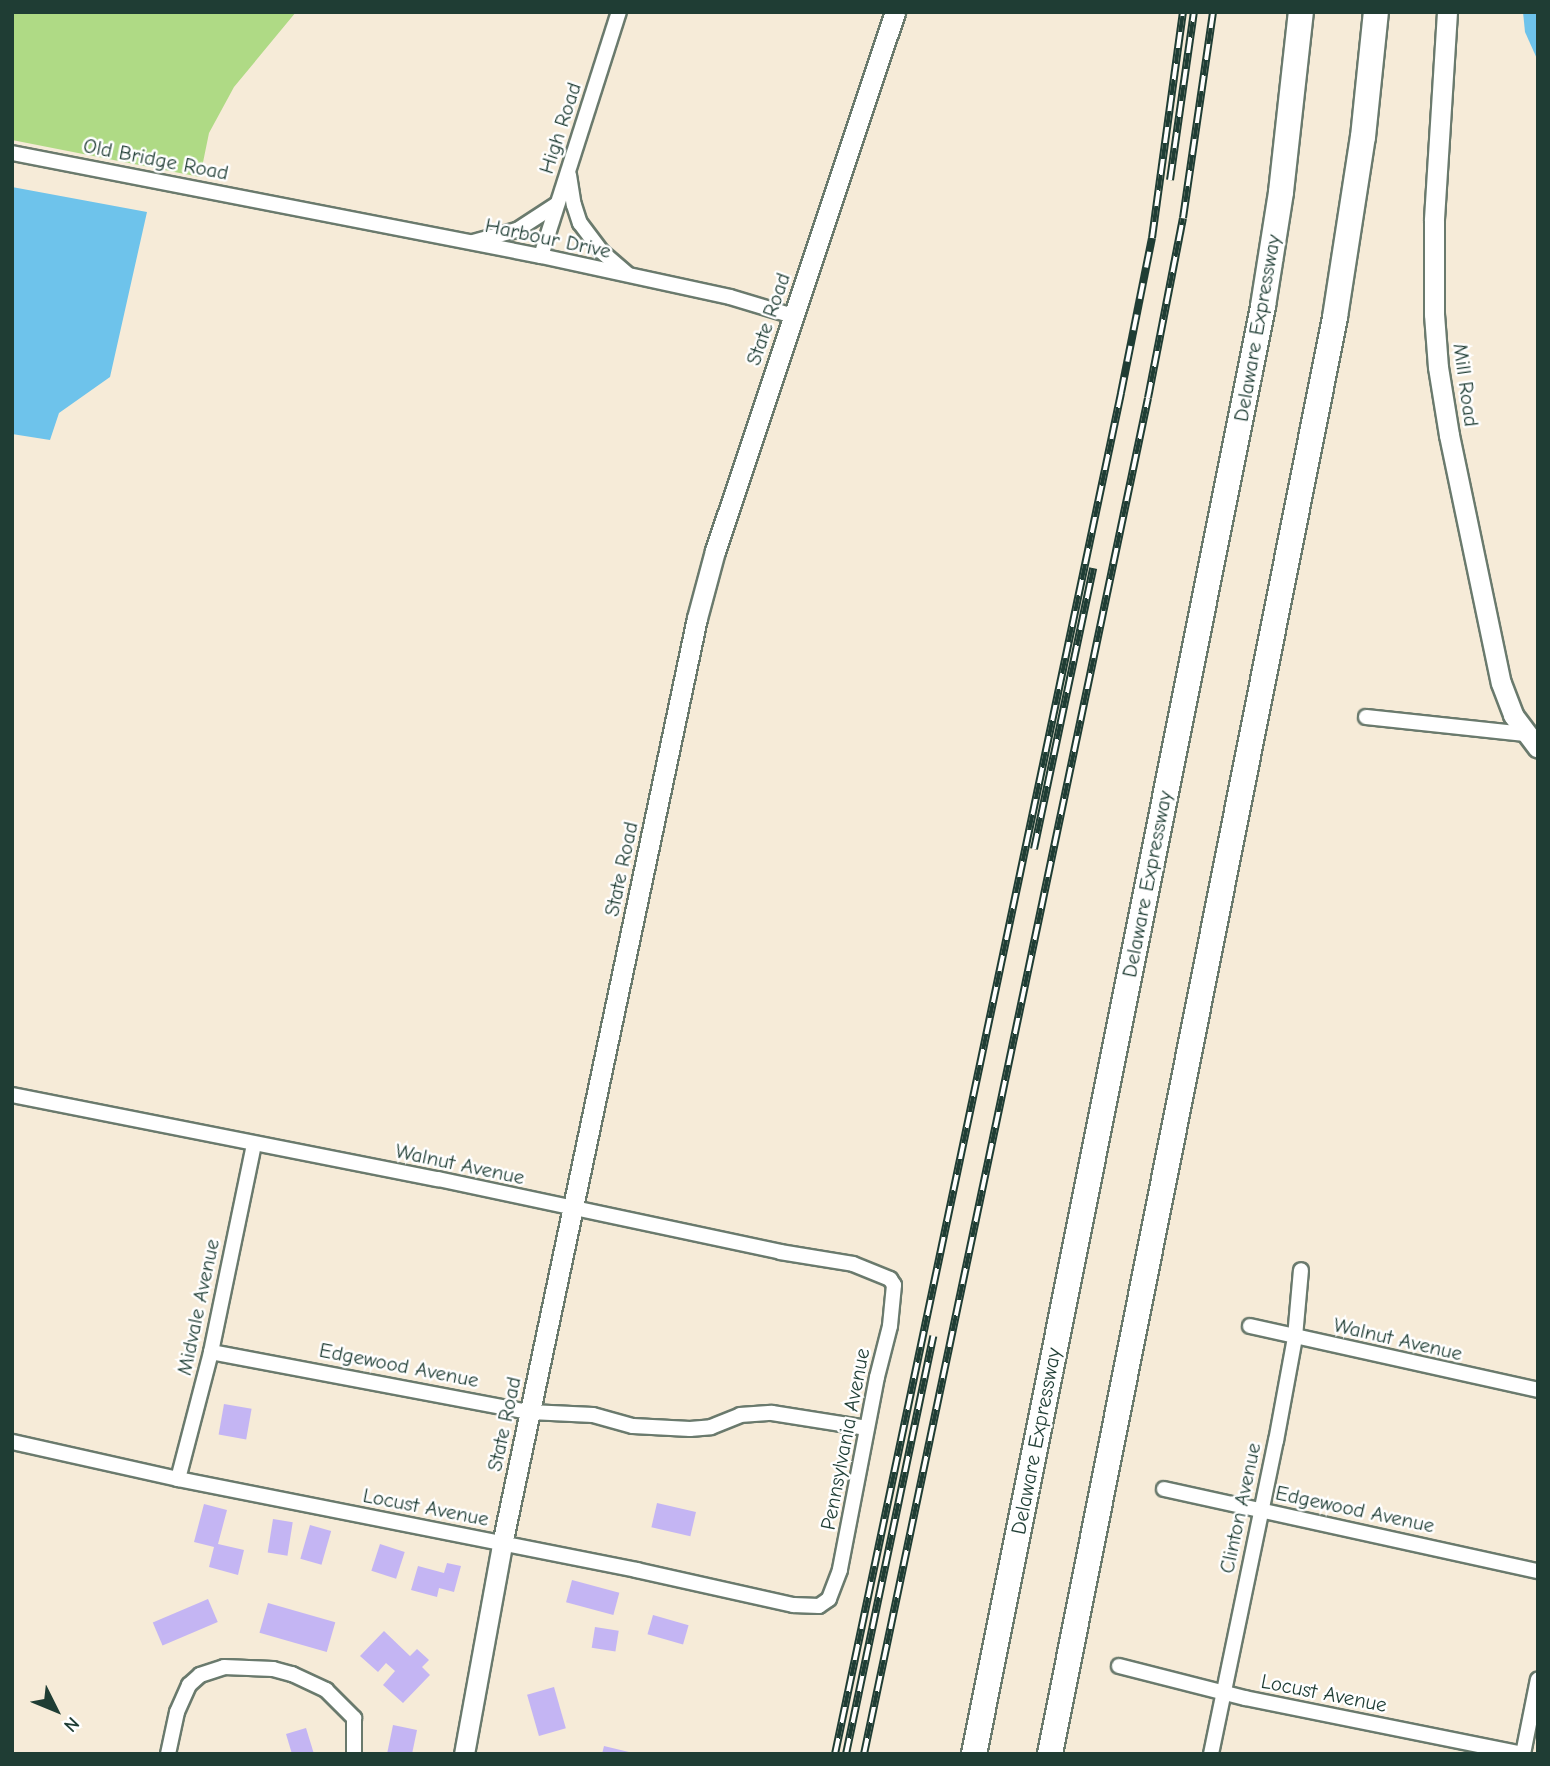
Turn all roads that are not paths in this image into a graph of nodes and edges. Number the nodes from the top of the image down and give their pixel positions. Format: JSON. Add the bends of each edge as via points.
{"nodes":[{"id":1,"x":619,"y":12,"type":"edge"},
{"id":2,"x":895,"y":12,"type":"edge"},
{"id":3,"x":1301,"y":12,"type":"edge"},
{"id":4,"x":1376,"y":12,"type":"edge"},
{"id":5,"x":1447,"y":12,"type":"edge"},
{"id":6,"x":12,"y":153,"type":"edge"},
{"id":7,"x":568,"y":170,"type":"junction"},
{"id":8,"x":557,"y":204,"type":"junction"},
{"id":9,"x":292,"y":208,"type":"joint"},
{"id":10,"x":468,"y":243,"type":"junction"},
{"id":11,"x":541,"y":256,"type":"junction"},
{"id":12,"x":631,"y":277,"type":"junction"},
{"id":13,"x":793,"y":316,"type":"junction"},
{"id":14,"x":1366,"y":717,"type":"dead end"},
{"id":15,"x":1531,"y":741,"type":"edge"},
{"id":16,"x":12,"y":1095,"type":"edge"},
{"id":17,"x":254,"y":1144,"type":"junction"},
{"id":18,"x":573,"y":1210,"type":"junction"},
{"id":19,"x":1301,"y":1270,"type":"dead end"},
{"id":20,"x":894,"y":1285,"type":"joint"},
{"id":21,"x":1250,"y":1326,"type":"dead end"},
{"id":22,"x":1295,"y":1336,"type":"junction"},
{"id":23,"x":211,"y":1352,"type":"junction"},
{"id":24,"x":1538,"y":1391,"type":"edge"},
{"id":25,"x":530,"y":1412,"type":"junction"},
{"id":26,"x":867,"y":1428,"type":"junction"},
{"id":27,"x":12,"y":1442,"type":"edge"},
{"id":28,"x":178,"y":1479,"type":"junction"},
{"id":29,"x":1164,"y":1489,"type":"dead end"},
{"id":30,"x":1261,"y":1511,"type":"junction"},
{"id":31,"x":502,"y":1544,"type":"junction"},
{"id":32,"x":1538,"y":1571,"type":"edge"},
{"id":33,"x":829,"y":1599,"type":"joint"},
{"id":34,"x":1119,"y":1666,"type":"dead end"},
{"id":35,"x":1538,"y":1679,"type":"edge"},
{"id":36,"x":1222,"y":1693,"type":"junction"},
{"id":37,"x":168,"y":1754,"type":"edge"},
{"id":38,"x":354,"y":1754,"type":"edge"},
{"id":39,"x":464,"y":1754,"type":"edge"},
{"id":40,"x":974,"y":1754,"type":"edge"},
{"id":41,"x":1050,"y":1754,"type":"edge"},
{"id":42,"x":1211,"y":1754,"type":"edge"},
{"id":43,"x":1522,"y":1754,"type":"edge"}],
"edges":[{"from":1,"to":7,"type":"street","name":"High Road"},
{"from":2,"to":13,"type":"main road","name":"State Road"},
{"from":3,"to":40,"type":"highway","name":"Delaware Expressway","via":[[1263,306]]},
{"from":4,"to":41,"type":"highway","via":[[1363,137],[1335,317]]},
{"from":5,"to":15,"type":"main road","name":"Mill Road","via":[[1434,221],[1438,366],[1501,683],[1513,715]]},
{"from":6,"to":9,"type":"street","name":"Old Bridge Road"},
{"from":7,"to":8,"type":"street","name":"High Road"},
{"from":7,"to":12,"type":"street","via":[[580,223],[602,252]]},
{"from":8,"to":10,"type":"street","via":[[517,230]]},
{"from":8,"to":11,"type":"street","name":"High Road"},
{"from":9,"to":10,"type":"street","name":"Harbour Drive"},
{"from":10,"to":11,"type":"street","name":"Harbour Drive"},
{"from":11,"to":12,"type":"street","name":"Harbour Drive"},
{"from":12,"to":13,"type":"street","name":"Harbour Drive"},
{"from":13,"to":18,"type":"main road","name":"State Road","via":[[697,618]]},
{"from":14,"to":15,"type":"street"},
{"from":16,"to":17,"type":"street","name":"Walnut Avenue"},
{"from":17,"to":18,"type":"street","name":"Walnut Avenue"},
{"from":17,"to":23,"type":"street","name":"Midvale Avenue"},
{"from":18,"to":20,"type":"street","name":"Walnut Avenue","via":[[853,1264],[890,1279]]},
{"from":18,"to":25,"type":"main road","name":"State Road"},
{"from":19,"to":22,"type":"street","name":"Clinton Avenue"},
{"from":20,"to":26,"type":"street","name":"Pennsylvania Avenue","via":[[890,1326]]},
{"from":21,"to":22,"type":"street","name":"Walnut Avenue"},
{"from":22,"to":24,"type":"street","name":"Walnut Avenue"},
{"from":22,"to":30,"type":"street","name":"Clinton Avenue"},
{"from":23,"to":25,"type":"street","name":"Edgewood Avenue"},
{"from":23,"to":28,"type":"street","name":"Midvale Avenue"},
{"from":25,"to":26,"type":"street","name":"Edgewood Avenue","via":[[593,1415],[658,1429],[711,1427],[740,1415],[772,1413]]},
{"from":25,"to":31,"type":"main road","name":"State Road"},
{"from":26,"to":33,"type":"street","name":"Pennsylvania Avenue","via":[[840,1570]]},
{"from":27,"to":28,"type":"street","name":"Locust Avenue"},
{"from":28,"to":31,"type":"street","name":"Locust Avenue"},
{"from":29,"to":30,"type":"street","name":"Edgewood Avenue"},
{"from":30,"to":32,"type":"street","name":"Edgewood Avenue"},
{"from":30,"to":36,"type":"street","name":"Clinton Avenue"},
{"from":31,"to":33,"type":"street","name":"Locust Avenue","via":[[793,1605],[820,1606]]},
{"from":31,"to":39,"type":"main road","name":"State Road"},
{"from":34,"to":36,"type":"street","name":"Locust Avenue"},
{"from":35,"to":43,"type":"street"},
{"from":36,"to":42,"type":"street","name":"Clinton Avenue"},
{"from":36,"to":43,"type":"street","name":"Locust Avenue"},
{"from":37,"to":38,"type":"street","via":[[177,1712],[189,1685],[200,1675],[224,1667],[282,1672],[326,1690],[354,1718]]}]}
